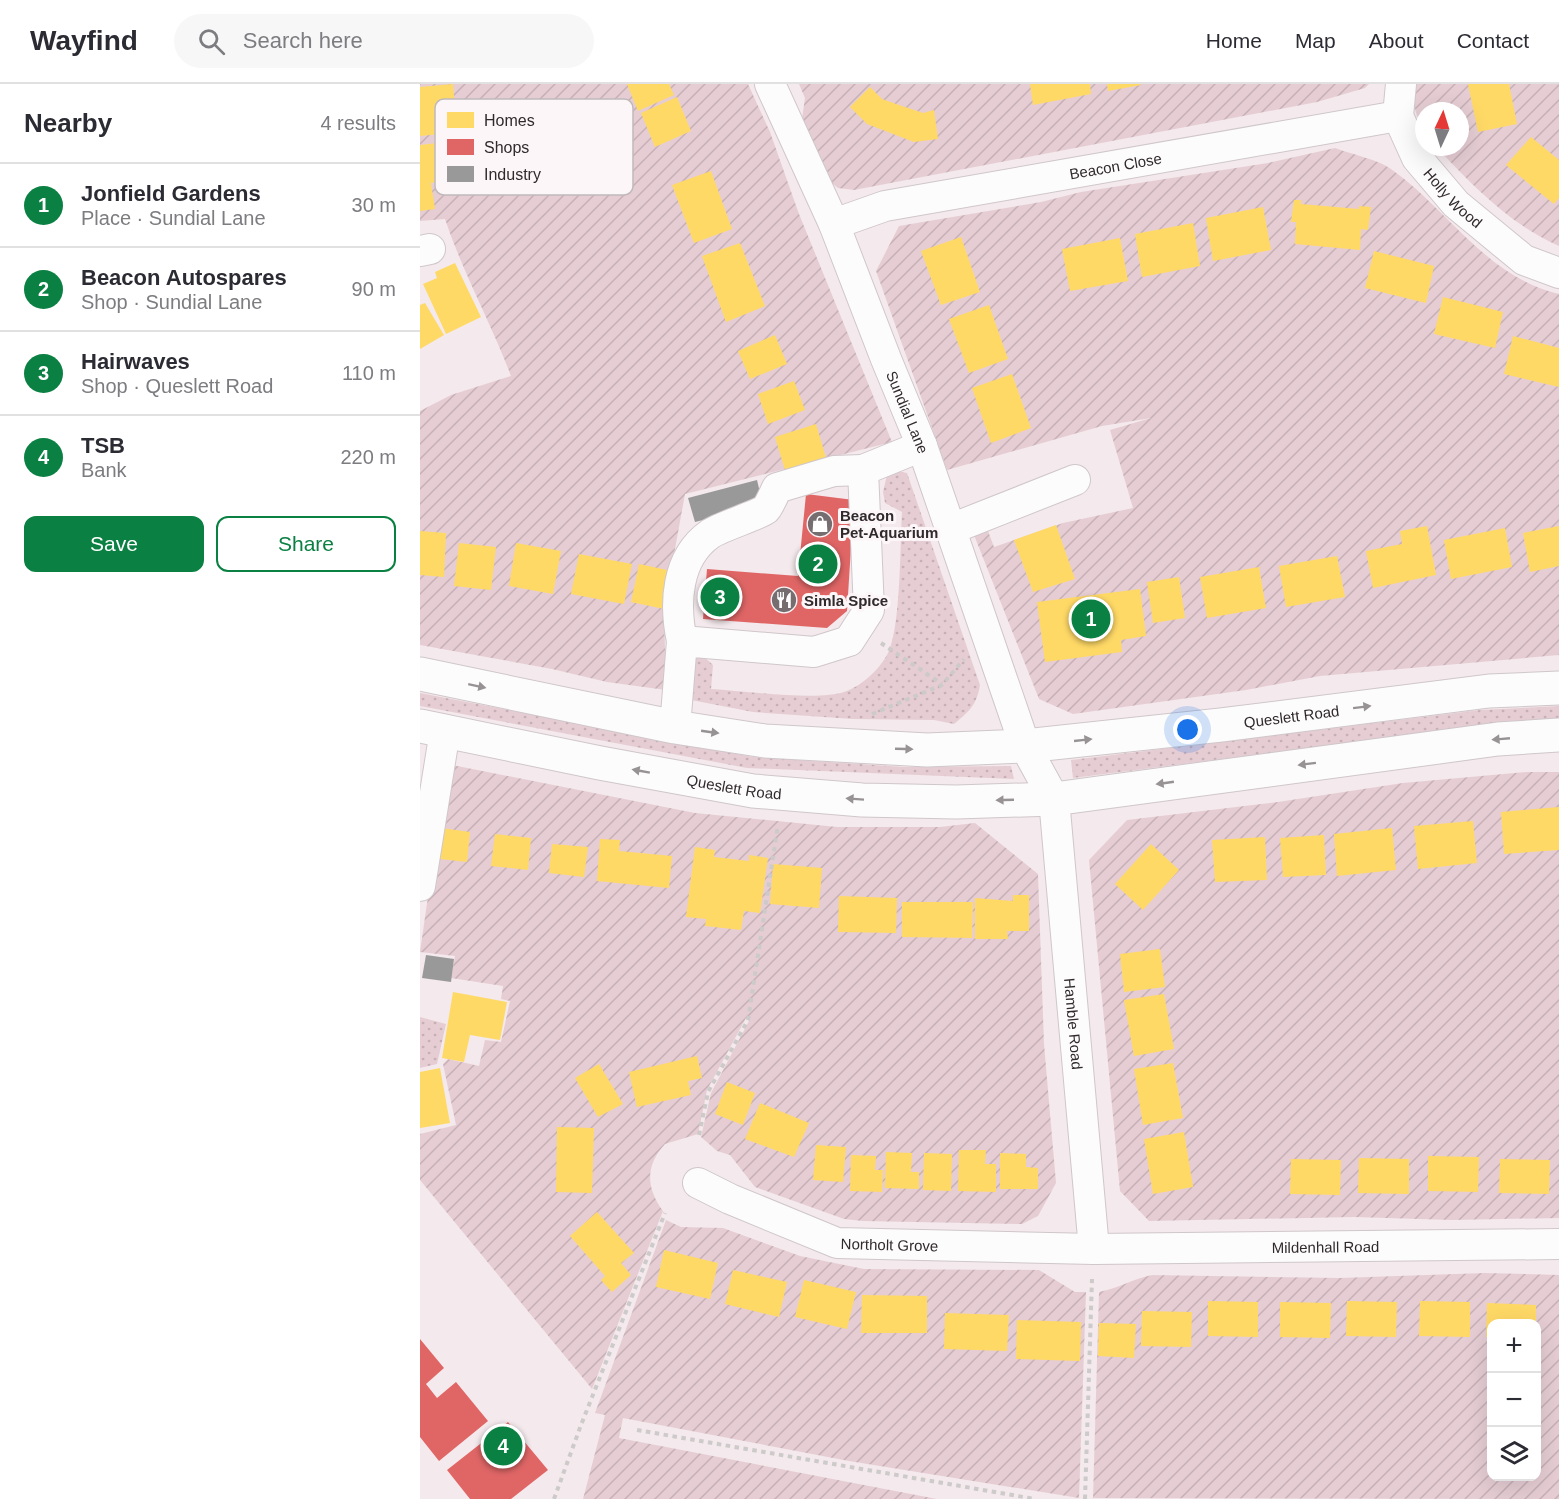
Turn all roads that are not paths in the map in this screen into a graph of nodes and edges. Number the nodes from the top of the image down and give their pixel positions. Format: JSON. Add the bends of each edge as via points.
{"nodes":[{"id":1,"x":770,"y":84,"type":"edge"},
{"id":2,"x":1401,"y":84,"type":"edge"},
{"id":3,"x":1398,"y":116,"type":"junction"},
{"id":4,"x":834,"y":224,"type":"junction"},
{"id":5,"x":1559,"y":273,"type":"edge"},
{"id":6,"x":922,"y":446,"type":"junction"},
{"id":7,"x":863,"y":470,"type":"junction"},
{"id":8,"x":1075,"y":480,"type":"dead end"},
{"id":9,"x":951,"y":529,"type":"junction"},
{"id":10,"x":681,"y":641,"type":"junction"},
{"id":11,"x":420,"y":674,"type":"edge"},
{"id":12,"x":1559,"y":688,"type":"edge"},
{"id":13,"x":675,"y":727,"type":"junction"},
{"id":14,"x":433,"y":729,"type":"edge"},
{"id":15,"x":1559,"y":735,"type":"edge"},
{"id":16,"x":1025,"y":746,"type":"junction"},
{"id":17,"x":1054,"y":799,"type":"junction"},
{"id":18,"x":420,"y":886,"type":"edge"},
{"id":19,"x":698,"y":1183,"type":"dead end"},
{"id":20,"x":1559,"y":1244,"type":"edge"},
{"id":21,"x":1094,"y":1248,"type":"junction"}],
"edges":[{"from":1,"to":4,"type":"street","name":"Sundial Lane"},
{"from":2,"to":3,"type":"street","name":"Holly Wood"},
{"from":3,"to":4,"type":"street","name":"Beacon Close","via":[[885,206]]},
{"from":3,"to":5,"type":"street","name":"Holly Wood","via":[[1417,158],[1456,204],[1524,260]]},
{"from":4,"to":6,"type":"street","name":"Sundial Lane"},
{"from":6,"to":7,"type":"street"},
{"from":6,"to":9,"type":"street","name":"Sundial Lane"},
{"from":7,"to":10,"type":"street","via":[[834,471],[777,488],[765,509],[709,535],[688,558],[679,584],[677,619]]},
{"from":7,"to":10,"type":"street","via":[[869,610],[849,641],[814,652]]},
{"from":8,"to":9,"type":"street"},
{"from":9,"to":16,"type":"street","name":"Sundial Lane"},
{"from":10,"to":13,"type":"street"},
{"from":11,"to":13,"type":"highway","name":"Queslett Road","one_way":true},
{"from":16,"to":12,"type":"highway","name":"Queslett Road","one_way":true,"via":[[1489,691]]},
{"from":13,"to":16,"type":"highway","name":"Queslett Road","one_way":true,"via":[[765,741],[863,747],[927,750]]},
{"from":17,"to":14,"type":"highway","name":"Queslett Road","one_way":true,"via":[[862,800],[753,791]]},
{"from":14,"to":18,"type":"street"},
{"from":15,"to":17,"type":"highway","name":"Queslett Road","one_way":true,"via":[[1464,744]]},
{"from":16,"to":17,"type":"street"},
{"from":17,"to":21,"type":"street","name":"Hamble Road"},
{"from":19,"to":21,"type":"street","name":"Northolt Grove","via":[[837,1243]]},
{"from":20,"to":21,"type":"street","name":"Mildenhall Road"}]}
